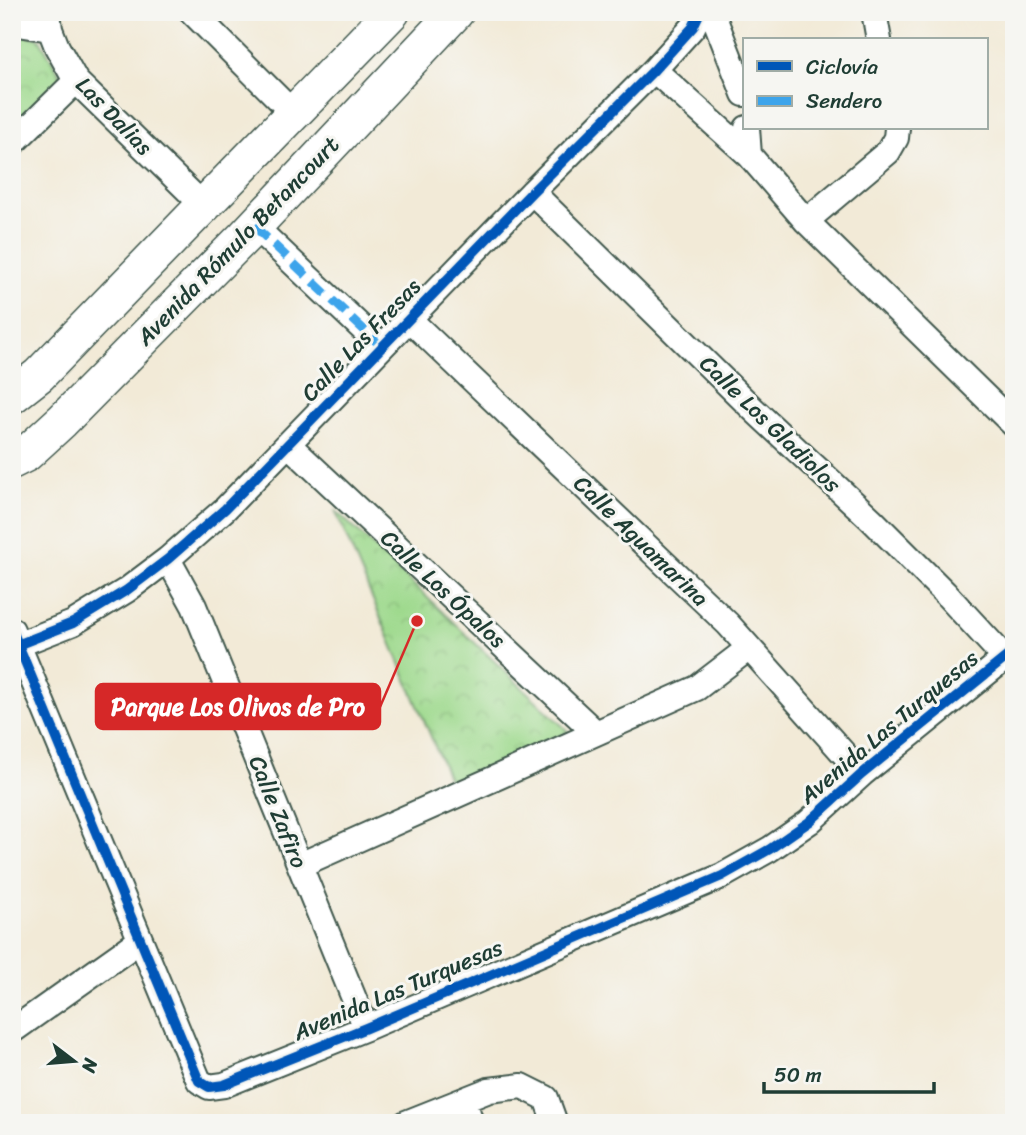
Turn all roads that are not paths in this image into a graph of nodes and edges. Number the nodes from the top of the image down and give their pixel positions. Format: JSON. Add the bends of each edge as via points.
{"nodes":[{"id":1,"x":192,"y":12,"type":"edge"},
{"id":2,"x":456,"y":12,"type":"edge"},
{"id":3,"x":700,"y":12,"type":"edge"},
{"id":4,"x":712,"y":12,"type":"edge"},
{"id":5,"x":874,"y":12,"type":"edge"},
{"id":6,"x":383,"y":15,"type":"edge"},
{"id":7,"x":49,"y":21,"type":"edge"},
{"id":8,"x":12,"y":23,"type":"edge"},
{"id":9,"x":879,"y":38,"type":"edge"},
{"id":10,"x":654,"y":70,"type":"junction"},
{"id":11,"x":76,"y":81,"type":"junction"},
{"id":12,"x":743,"y":91,"type":"edge"},
{"id":13,"x":293,"y":113,"type":"junction"},
{"id":14,"x":747,"y":130,"type":"edge"},
{"id":15,"x":897,"y":130,"type":"edge"},
{"id":16,"x":12,"y":144,"type":"edge"},
{"id":17,"x":749,"y":155,"type":"junction"},
{"id":18,"x":532,"y":192,"type":"junction"},
{"id":19,"x":204,"y":206,"type":"junction"},
{"id":20,"x":806,"y":221,"type":"junction"},
{"id":21,"x":254,"y":226,"type":"junction"},
{"id":22,"x":409,"y":319,"type":"junction"},
{"id":23,"x":382,"y":347,"type":"junction"},
{"id":24,"x":12,"y":396,"type":"edge"},
{"id":25,"x":1014,"y":425,"type":"edge"},
{"id":26,"x":289,"y":445,"type":"junction"},
{"id":27,"x":12,"y":461,"type":"edge"},
{"id":28,"x":169,"y":559,"type":"junction"},
{"id":29,"x":14,"y":641,"type":"edge"},
{"id":30,"x":748,"y":648,"type":"junction"},
{"id":31,"x":1010,"y":654,"type":"edge"},
{"id":32,"x":596,"y":733,"type":"junction"},
{"id":33,"x":862,"y":774,"type":"junction"},
{"id":34,"x":300,"y":865,"type":"junction"},
{"id":35,"x":139,"y":941,"type":"junction"},
{"id":36,"x":366,"y":1028,"type":"junction"},
{"id":37,"x":12,"y":1031,"type":"edge"},
{"id":38,"x":467,"y":1111,"type":"edge"},
{"id":39,"x":406,"y":1123,"type":"edge"},
{"id":40,"x":555,"y":1123,"type":"edge"}],
"edges":[{"from":1,"to":13,"type":"street"},
{"from":2,"to":21,"type":"street","name":"Avenida Rómulo Betancourt"},
{"from":3,"to":10,"type":"street","name":"Calle Las Fresas"},
{"from":4,"to":12,"type":"street"},
{"from":5,"to":9,"type":"street"},
{"from":6,"to":13,"type":"street"},
{"from":7,"to":8,"type":"street"},
{"from":7,"to":11,"type":"street","name":"Las Dalias"},
{"from":10,"to":17,"type":"street"},
{"from":10,"to":18,"type":"street","name":"Calle Las Fresas"},
{"from":11,"to":16,"type":"street"},
{"from":11,"to":19,"type":"street","name":"Las Dalias"},
{"from":13,"to":19,"type":"street"},
{"from":14,"to":17,"type":"street"},
{"from":15,"to":20,"type":"street","via":[[888,152]]},
{"from":17,"to":20,"type":"street"},
{"from":18,"to":22,"type":"street","name":"Calle Las Fresas"},
{"from":18,"to":31,"type":"street","name":"Calle Los Gladiolos"},
{"from":19,"to":24,"type":"street","via":[[39,375]]},
{"from":20,"to":25,"type":"street"},
{"from":21,"to":23,"type":"street"},
{"from":21,"to":27,"type":"street","name":"Avenida Rómulo Betancourt","via":[[62,421]]},
{"from":22,"to":23,"type":"street","name":"Calle Las Fresas"},
{"from":22,"to":30,"type":"street","name":"Calle Aguamarina"},
{"from":23,"to":26,"type":"street","name":"Calle Las Fresas"},
{"from":26,"to":28,"type":"street","name":"Calle Las Fresas"},
{"from":26,"to":32,"type":"street","name":"Calle Los Ópalos"},
{"from":28,"to":29,"type":"street","name":"Calle Las Fresas","via":[[73,623]]},
{"from":28,"to":34,"type":"street","name":"Calle Zafiro","via":[[194,606]]},
{"from":29,"to":35,"type":"street","name":"Avenida Las Turquesas"},
{"from":30,"to":32,"type":"street","via":[[697,688]]},
{"from":30,"to":33,"type":"street","name":"Calle Aguamarina"},
{"from":31,"to":33,"type":"street","name":"Avenida Las Turquesas"},
{"from":32,"to":34,"type":"street"},
{"from":33,"to":36,"type":"street","name":"Avenida Las Turquesas","via":[[808,822],[722,876]]},
{"from":34,"to":36,"type":"street","name":"Calle Zafiro"},
{"from":35,"to":36,"type":"street","name":"Avenida Las Turquesas","via":[[199,1081],[209,1087],[224,1086]]},
{"from":35,"to":37,"type":"street"},
{"from":38,"to":39,"type":"street"},
{"from":38,"to":40,"type":"street","via":[[489,1090],[522,1086],[546,1098]]}]}
